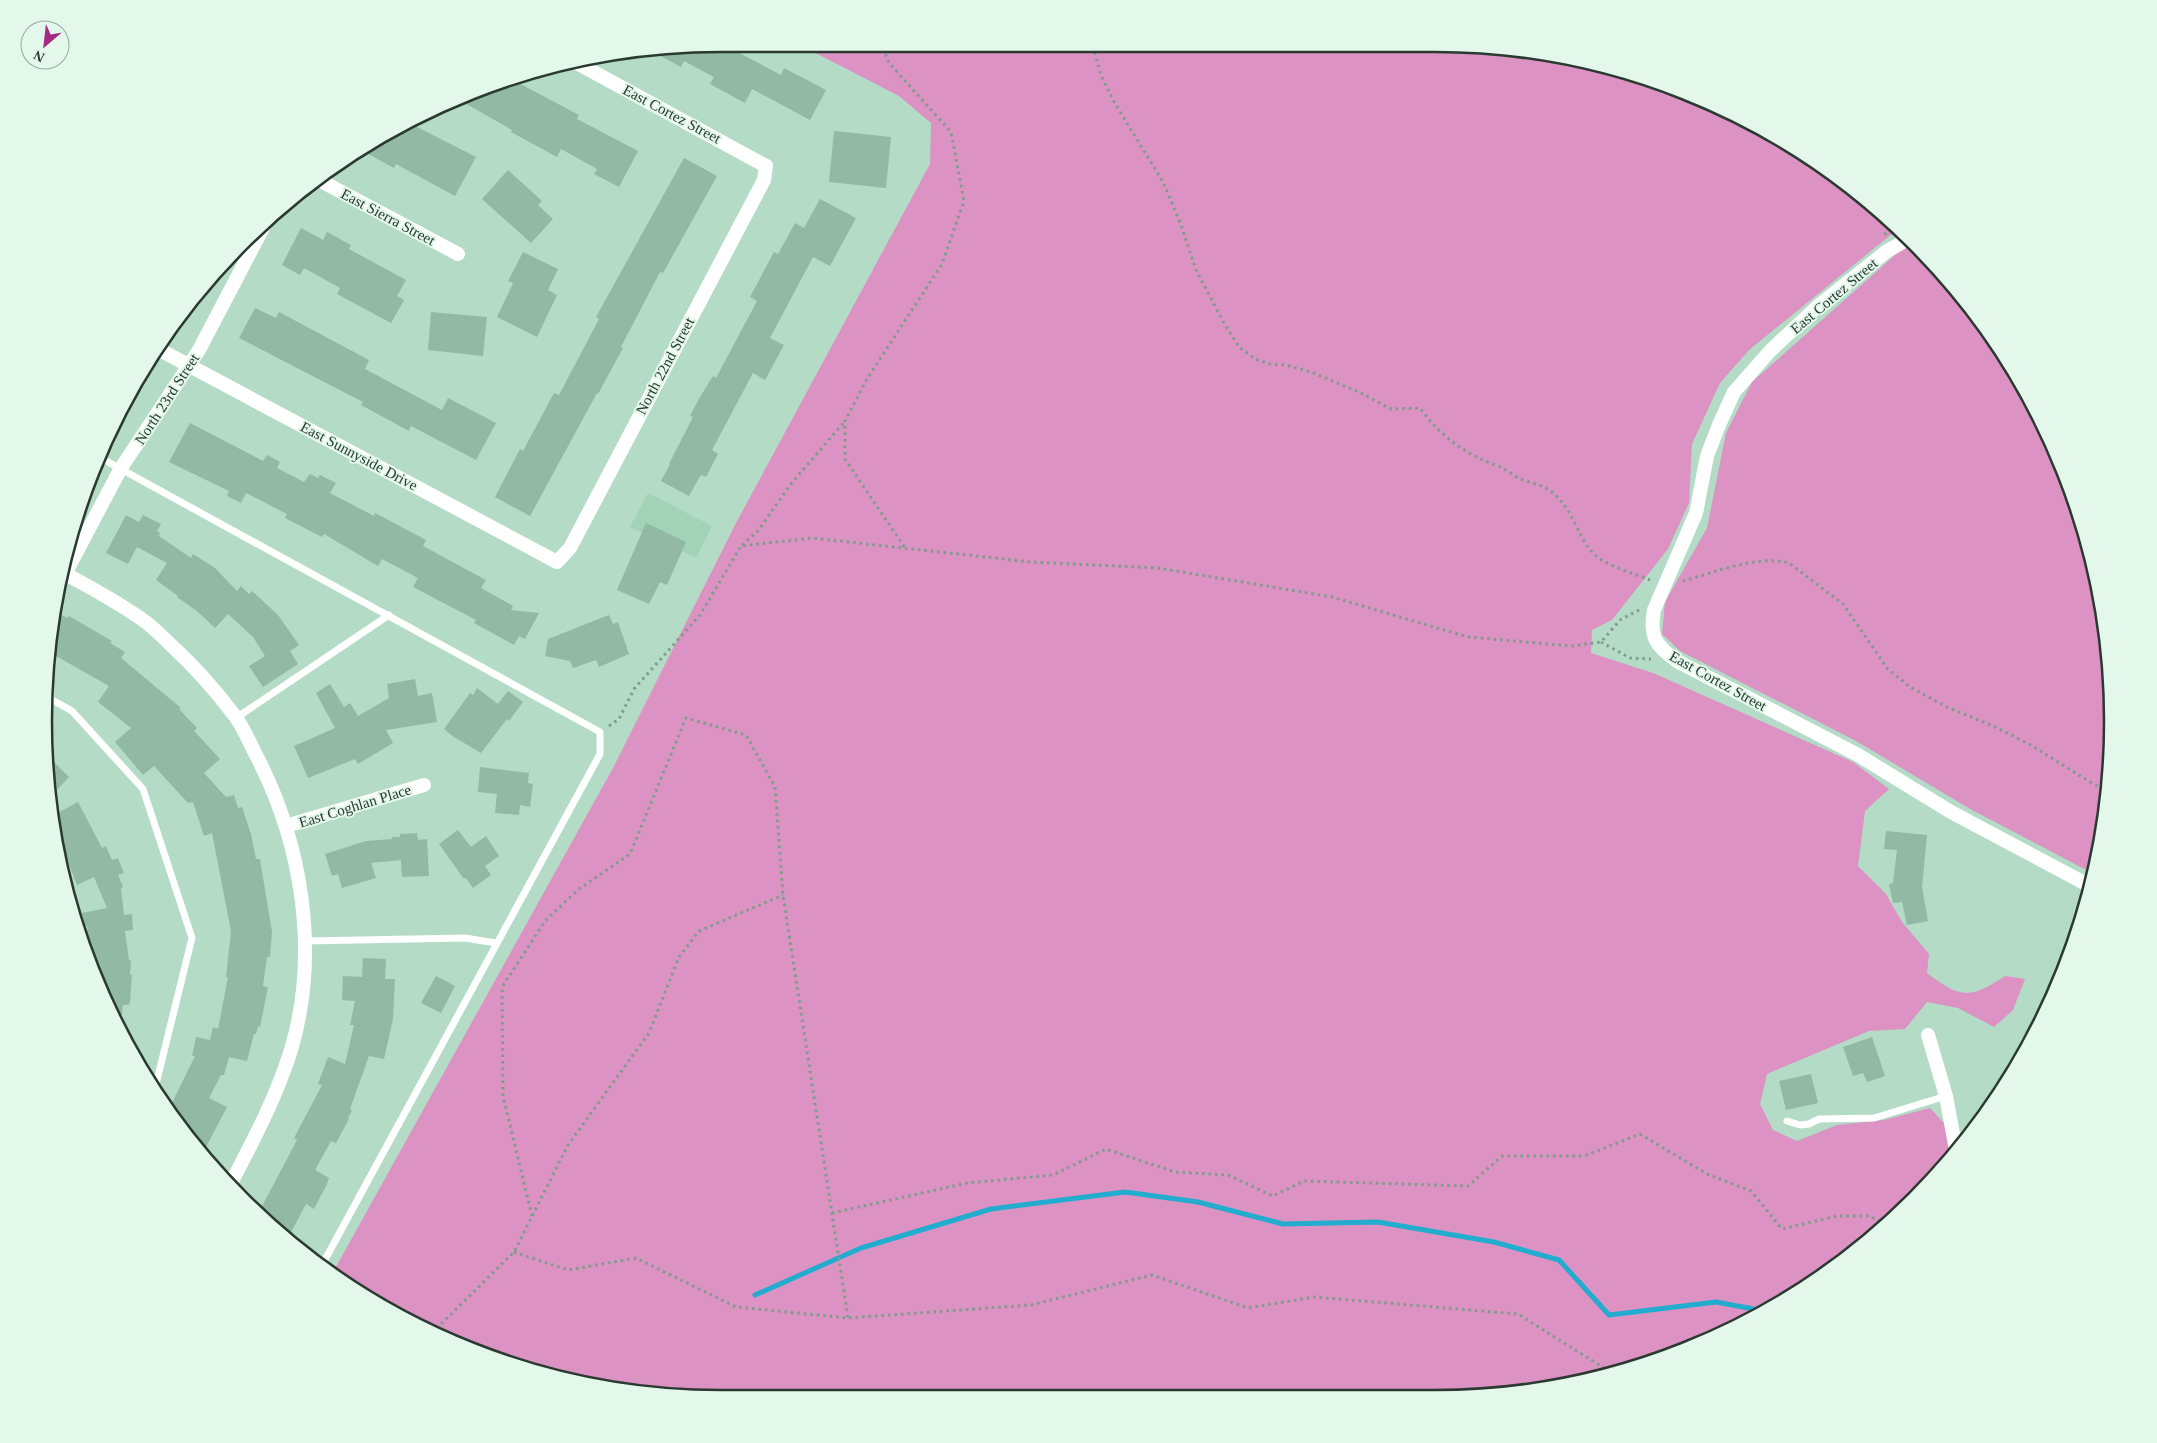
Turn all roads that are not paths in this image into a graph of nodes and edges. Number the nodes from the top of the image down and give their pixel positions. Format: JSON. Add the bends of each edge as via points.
{"nodes":[{"id":1,"x":584,"y":67,"type":"edge"},
{"id":2,"x":766,"y":166,"type":"joint"},
{"id":3,"x":325,"y":183,"type":"edge"},
{"id":4,"x":256,"y":241,"type":"edge"},
{"id":5,"x":1903,"y":242,"type":"edge"},
{"id":6,"x":458,"y":254,"type":"dead end"},
{"id":7,"x":164,"y":352,"type":"edge"},
{"id":8,"x":189,"y":366,"type":"junction"},
{"id":9,"x":106,"y":460,"type":"edge"},
{"id":10,"x":121,"y":468,"type":"junction"},
{"id":11,"x":73,"y":556,"type":"edge"},
{"id":12,"x":557,"y":562,"type":"joint"},
{"id":13,"x":69,"y":575,"type":"edge"},
{"id":14,"x":389,"y":615,"type":"junction"},
{"id":15,"x":53,"y":700,"type":"edge"},
{"id":16,"x":236,"y":718,"type":"junction"},
{"id":17,"x":424,"y":785,"type":"dead end"},
{"id":18,"x":286,"y":826,"type":"junction"},
{"id":19,"x":2085,"y":883,"type":"edge"},
{"id":20,"x":304,"y":941,"type":"junction"},
{"id":21,"x":496,"y":943,"type":"junction"},
{"id":22,"x":1928,"y":1035,"type":"dead end"},
{"id":23,"x":157,"y":1080,"type":"edge"},
{"id":24,"x":1946,"y":1096,"type":"junction"},
{"id":25,"x":1787,"y":1121,"type":"dead end"},
{"id":26,"x":1957,"y":1140,"type":"edge"},
{"id":27,"x":233,"y":1179,"type":"edge"},
{"id":28,"x":324,"y":1260,"type":"edge"}],
"edges":[{"from":1,"to":2,"type":"street","name":"East Cortez Street"},
{"from":2,"to":12,"type":"street","name":"North 22nd Street","via":[[764,180],[570,548]]},
{"from":3,"to":6,"type":"street","name":"East Sierra Street"},
{"from":4,"to":8,"type":"street","name":"North 23rd Street"},
{"from":5,"to":19,"type":"street","name":"East Cortez Street","via":[[1887,251],[1817,308],[1770,351],[1734,392],[1707,456],[1696,513],[1654,610],[1651,626],[1660,649],[1677,661],[1858,755],[1951,812]]},
{"from":7,"to":8,"type":"street","name":"East Sunnyside Drive"},
{"from":8,"to":10,"type":"street","name":"North 23rd Street"},
{"from":8,"to":12,"type":"street","name":"East Sunnyside Drive"},
{"from":9,"to":10,"type":"lane"},
{"from":10,"to":11,"type":"street","name":"North 23rd Street"},
{"from":10,"to":14,"type":"lane"},
{"from":13,"to":16,"type":"street","via":[[109,597],[148,624],[196,668]]},
{"from":14,"to":16,"type":"lane"},
{"from":14,"to":21,"type":"lane","via":[[600,732],[600,754]]},
{"from":15,"to":23,"type":"lane","via":[[72,711],[142,789],[192,938]]},
{"from":16,"to":18,"type":"street","via":[[273,789]]},
{"from":17,"to":18,"type":"street","name":"East Coghlan Place"},
{"from":18,"to":20,"type":"street","via":[[304,909]]},
{"from":20,"to":21,"type":"lane","via":[[465,938]]},
{"from":20,"to":27,"type":"street","via":[[303,980],[291,1049],[276,1093]]},
{"from":21,"to":28,"type":"lane"},
{"from":22,"to":24,"type":"street"},
{"from":24,"to":25,"type":"lane","via":[[1874,1118],[1819,1119],[1800,1125]]},
{"from":24,"to":26,"type":"street"}]}
